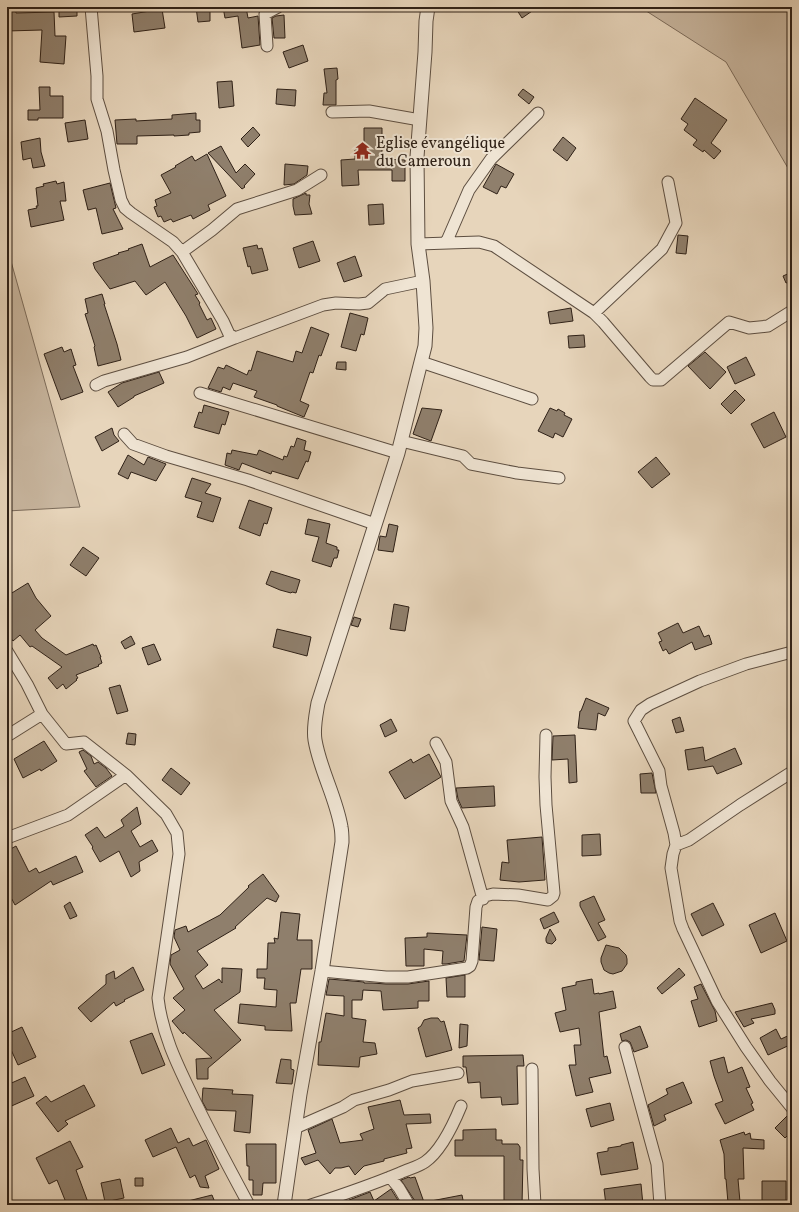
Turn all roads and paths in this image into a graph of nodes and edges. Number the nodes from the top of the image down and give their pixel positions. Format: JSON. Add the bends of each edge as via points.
{"nodes":[{"id":1,"x":91,"y":7,"type":"edge"},
{"id":2,"x":278,"y":7,"type":"edge"},
{"id":3,"x":428,"y":7,"type":"edge"},
{"id":4,"x":267,"y":46,"type":"dead end"},
{"id":5,"x":332,"y":112,"type":"dead end"},
{"id":6,"x":538,"y":113,"type":"dead end"},
{"id":7,"x":420,"y":120,"type":"junction"},
{"id":8,"x":321,"y":175,"type":"dead end"},
{"id":9,"x":668,"y":182,"type":"dead end"},
{"id":10,"x":446,"y":243,"type":"junction"},
{"id":11,"x":418,"y":244,"type":"junction"},
{"id":12,"x":182,"y":252,"type":"junction"},
{"id":13,"x":423,"y":281,"type":"junction"},
{"id":14,"x":792,"y":311,"type":"edge"},
{"id":15,"x":594,"y":313,"type":"junction"},
{"id":16,"x":234,"y":338,"type":"junction"},
{"id":17,"x":421,"y":362,"type":"junction"},
{"id":18,"x":96,"y":385,"type":"dead end"},
{"id":19,"x":200,"y":393,"type":"dead end"},
{"id":20,"x":532,"y":399,"type":"dead end"},
{"id":21,"x":124,"y":434,"type":"dead end"},
{"id":22,"x":400,"y":447,"type":"junction"},
{"id":23,"x":559,"y":478,"type":"dead end"},
{"id":24,"x":375,"y":524,"type":"junction"},
{"id":25,"x":7,"y":650,"type":"edge"},
{"id":26,"x":792,"y":652,"type":"edge"},
{"id":27,"x":42,"y":714,"type":"junction"},
{"id":28,"x":546,"y":735,"type":"dead end"},
{"id":29,"x":7,"y":736,"type":"edge"},
{"id":30,"x":436,"y":743,"type":"dead end"},
{"id":31,"x":792,"y":772,"type":"edge"},
{"id":32,"x":126,"y":775,"type":"junction"},
{"id":33,"x":7,"y":838,"type":"edge"},
{"id":34,"x":676,"y":845,"type":"junction"},
{"id":35,"x":482,"y":899,"type":"junction"},
{"id":36,"x":322,"y":971,"type":"junction"},
{"id":37,"x":625,"y":1048,"type":"dead end"},
{"id":38,"x":532,"y":1069,"type":"dead end"},
{"id":39,"x":458,"y":1073,"type":"dead end"},
{"id":40,"x":461,"y":1106,"type":"dead end"},
{"id":41,"x":792,"y":1108,"type":"edge"},
{"id":42,"x":295,"y":1128,"type":"junction"},
{"id":43,"x":390,"y":1177,"type":"junction"},
{"id":44,"x":250,"y":1205,"type":"edge"},
{"id":45,"x":284,"y":1205,"type":"edge"},
{"id":46,"x":312,"y":1205,"type":"edge"},
{"id":47,"x":409,"y":1205,"type":"edge"},
{"id":48,"x":535,"y":1205,"type":"edge"},
{"id":49,"x":660,"y":1205,"type":"edge"}],
"edges":[{"from":1,"to":12,"type":"street","via":[[97,98],[107,131],[121,200],[125,208],[173,242]]},
{"from":2,"to":4,"type":"street","via":[[265,14]]},
{"from":3,"to":7,"type":"street"},
{"from":5,"to":7,"type":"street","via":[[369,111]]},
{"from":6,"to":10,"type":"street","via":[[491,159],[469,190]]},
{"from":7,"to":11,"type":"street","via":[[417,157]]},
{"from":8,"to":12,"type":"street","via":[[297,190],[237,209]]},
{"from":9,"to":15,"type":"street","via":[[676,224],[662,250]]},
{"from":10,"to":11,"type":"street"},
{"from":10,"to":15,"type":"street","via":[[479,242],[494,246]]},
{"from":11,"to":13,"type":"street"},
{"from":12,"to":16,"type":"street","via":[[229,334]]},
{"from":13,"to":16,"type":"street","via":[[385,289],[368,302],[323,305]]},
{"from":13,"to":17,"type":"street","via":[[426,346]]},
{"from":14,"to":15,"type":"street","via":[[768,326],[749,328],[729,322],[661,380],[650,377]]},
{"from":16,"to":18,"type":"street","via":[[187,357]]},
{"from":17,"to":20,"type":"street"},
{"from":17,"to":22,"type":"street"},
{"from":19,"to":22,"type":"street"},
{"from":21,"to":24,"type":"street","via":[[133,444],[166,456],[248,480]]},
{"from":22,"to":23,"type":"street","via":[[463,456],[471,464]]},
{"from":22,"to":24,"type":"street"},
{"from":24,"to":36,"type":"street","via":[[318,703],[315,721],[315,739],[319,756],[342,828]]},
{"from":25,"to":27,"type":"street","via":[[28,684]]},
{"from":26,"to":34,"type":"street","via":[[746,664],[700,681],[650,704],[641,710],[634,721],[659,771]]},
{"from":27,"to":29,"type":"street"},
{"from":27,"to":32,"type":"street","via":[[66,744],[84,742]]},
{"from":28,"to":35,"type":"street","via":[[546,805],[553,896],[548,900],[493,894]]},
{"from":30,"to":35,"type":"street","via":[[446,762],[450,802],[463,827]]},
{"from":31,"to":34,"type":"street","via":[[688,840]]},
{"from":32,"to":33,"type":"street","via":[[68,815]]},
{"from":32,"to":44,"type":"street","via":[[166,814],[178,833],[179,854],[158,998],[159,1011],[173,1055],[208,1130]]},
{"from":34,"to":41,"type":"street","via":[[671,868],[683,929],[718,1001],[746,1047]]},
{"from":35,"to":36,"type":"street","via":[[476,907],[472,961],[467,968],[408,977]]},
{"from":36,"to":42,"type":"street"},
{"from":37,"to":49,"type":"street","via":[[656,1164]]},
{"from":38,"to":48,"type":"street"},
{"from":39,"to":42,"type":"street","via":[[412,1082],[354,1100]]},
{"from":40,"to":43,"type":"street","via":[[453,1126],[432,1155],[425,1162]]},
{"from":42,"to":45,"type":"street"},
{"from":43,"to":46,"type":"street"},
{"from":43,"to":47,"type":"street"}]}
